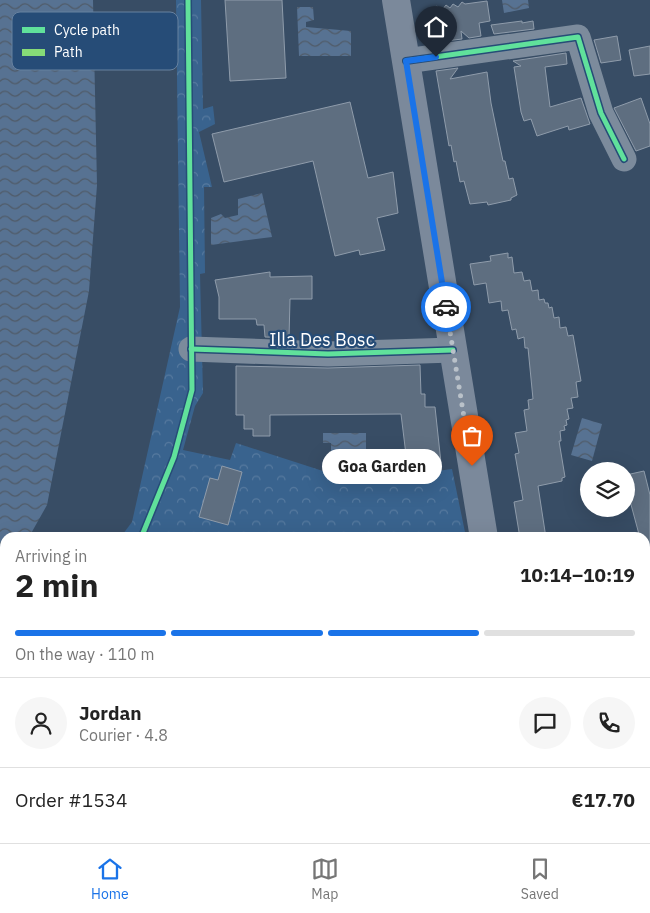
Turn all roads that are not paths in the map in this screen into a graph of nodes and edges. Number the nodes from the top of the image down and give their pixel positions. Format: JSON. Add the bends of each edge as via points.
{"nodes":[{"id":1,"x":396,"y":0,"type":"edge"},
{"id":2,"x":406,"y":61,"type":"junction"},
{"id":3,"x":624,"y":158,"type":"dead end"},
{"id":4,"x":191,"y":349,"type":"dead end"},
{"id":5,"x":453,"y":350,"type":"junction"},
{"id":6,"x":483,"y":532,"type":"edge"}],
"edges":[{"from":1,"to":2,"type":"main road"},
{"from":2,"to":3,"type":"street","via":[[578,37],[601,113]]},
{"from":2,"to":5,"type":"main road"},
{"from":4,"to":5,"type":"street","name":"Illa Des Bosc","via":[[328,354]]},
{"from":5,"to":6,"type":"main road"}]}
